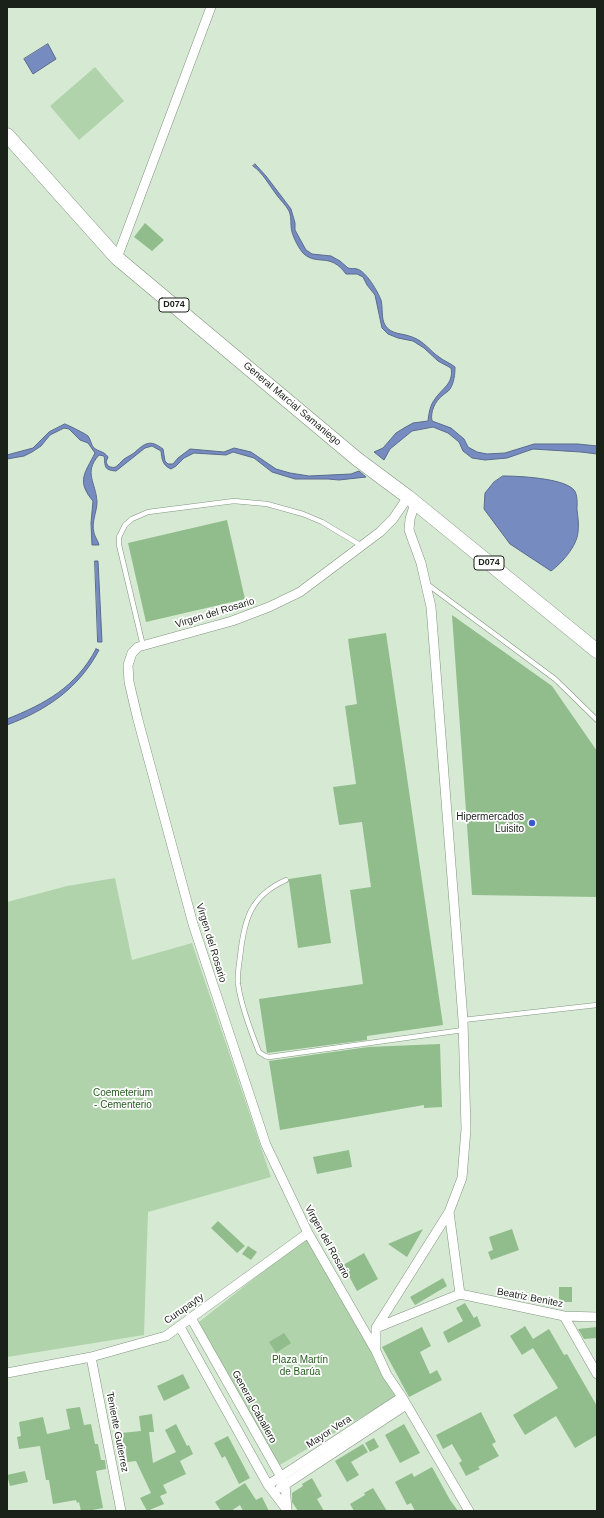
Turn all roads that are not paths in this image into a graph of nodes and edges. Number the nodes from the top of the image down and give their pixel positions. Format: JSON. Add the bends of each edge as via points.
{"nodes":[{"id":1,"x":211,"y":7,"type":"edge"},
{"id":2,"x":7,"y":135,"type":"edge"},
{"id":3,"x":117,"y":258,"type":"junction"},
{"id":4,"x":412,"y":500,"type":"junction"},
{"id":5,"x":362,"y":546,"type":"junction"},
{"id":6,"x":425,"y":583,"type":"junction"},
{"id":7,"x":144,"y":646,"type":"junction"},
{"id":8,"x":597,"y":651,"type":"edge"},
{"id":9,"x":597,"y":720,"type":"edge"},
{"id":10,"x":286,"y":880,"type":"dead end"},
{"id":11,"x":597,"y":1005,"type":"edge"},
{"id":12,"x":463,"y":1020,"type":"junction"},
{"id":13,"x":464,"y":1030,"type":"junction"},
{"id":14,"x":449,"y":1212,"type":"junction"},
{"id":15,"x":308,"y":1233,"type":"junction"},
{"id":16,"x":460,"y":1294,"type":"junction"},
{"id":17,"x":564,"y":1316,"type":"junction"},
{"id":18,"x":597,"y":1317,"type":"edge"},
{"id":19,"x":191,"y":1318,"type":"junction"},
{"id":20,"x":180,"y":1327,"type":"junction"},
{"id":21,"x":376,"y":1328,"type":"junction"},
{"id":22,"x":376,"y":1351,"type":"junction"},
{"id":23,"x":91,"y":1356,"type":"junction"},
{"id":24,"x":7,"y":1373,"type":"edge"},
{"id":25,"x":597,"y":1374,"type":"edge"},
{"id":26,"x":404,"y":1401,"type":"junction"},
{"id":27,"x":282,"y":1481,"type":"junction"},
{"id":28,"x":271,"y":1488,"type":"junction"},
{"id":29,"x":121,"y":1511,"type":"edge"},
{"id":30,"x":286,"y":1511,"type":"edge"},
{"id":31,"x":469,"y":1511,"type":"edge"}],
"edges":[{"from":1,"to":3,"type":"street"},
{"from":2,"to":3,"type":"main road","name":"General Marcial Samaniego","number":"D074"},
{"from":3,"to":4,"type":"main road","name":"General Marcial Samaniego","number":"D074","via":[[357,459]]},
{"from":4,"to":5,"type":"street","name":"Virgen del Rosario"},
{"from":4,"to":6,"type":"street","via":[[409,530]]},
{"from":4,"to":8,"type":"main road","name":"General Marcial Samaniego","number":"D074"},
{"from":5,"to":7,"type":"street","name":"Virgen del Rosario","via":[[300,592],[269,607],[232,621]]},
{"from":5,"to":7,"type":"lane","via":[[322,522],[267,504],[234,501],[148,512],[132,519],[119,537],[119,545]]},
{"from":6,"to":9,"type":"lane","via":[[555,679]]},
{"from":6,"to":12,"type":"street","via":[[431,607]]},
{"from":7,"to":15,"type":"street","name":"Virgen del Rosario","via":[[134,650],[129,658],[129,682],[193,924],[266,1145]]},
{"from":10,"to":13,"type":"lane","via":[[265,891],[257,900],[248,916],[241,946],[238,984],[251,1031],[262,1054],[269,1057]]},
{"from":11,"to":12,"type":"lane"},
{"from":12,"to":13,"type":"street"},
{"from":13,"to":14,"type":"street","via":[[466,1129],[462,1178]]},
{"from":14,"to":16,"type":"street"},
{"from":14,"to":21,"type":"street"},
{"from":15,"to":19,"type":"street","name":"Curupayty"},
{"from":15,"to":22,"type":"street","name":"Virgen del Rosario"},
{"from":16,"to":17,"type":"street","name":"Beatriz Benitez"},
{"from":16,"to":21,"type":"street"},
{"from":17,"to":18,"type":"street","name":"Beatriz Benitez"},
{"from":17,"to":25,"type":"street"},
{"from":19,"to":20,"type":"street","name":"Curupayty"},
{"from":19,"to":27,"type":"street","name":"General Caballero"},
{"from":20,"to":23,"type":"street","name":"Curupayty","via":[[166,1336]]},
{"from":20,"to":28,"type":"street","name":"General Caballero"},
{"from":21,"to":22,"type":"street"},
{"from":22,"to":26,"type":"street","name":"Virgen del Rosario","via":[[387,1375]]},
{"from":23,"to":24,"type":"street","name":"Curupayty"},
{"from":23,"to":29,"type":"street","name":"Teniente Gutierrez"},
{"from":26,"to":27,"type":"street","name":"Mayor Vera"},
{"from":26,"to":31,"type":"street","name":"Virgen del Rosario"},
{"from":27,"to":28,"type":"street","name":"Mayor Vera"},
{"from":27,"to":30,"type":"street","name":"General Caballero"},
{"from":28,"to":30,"type":"street","name":"General Caballero"}]}
